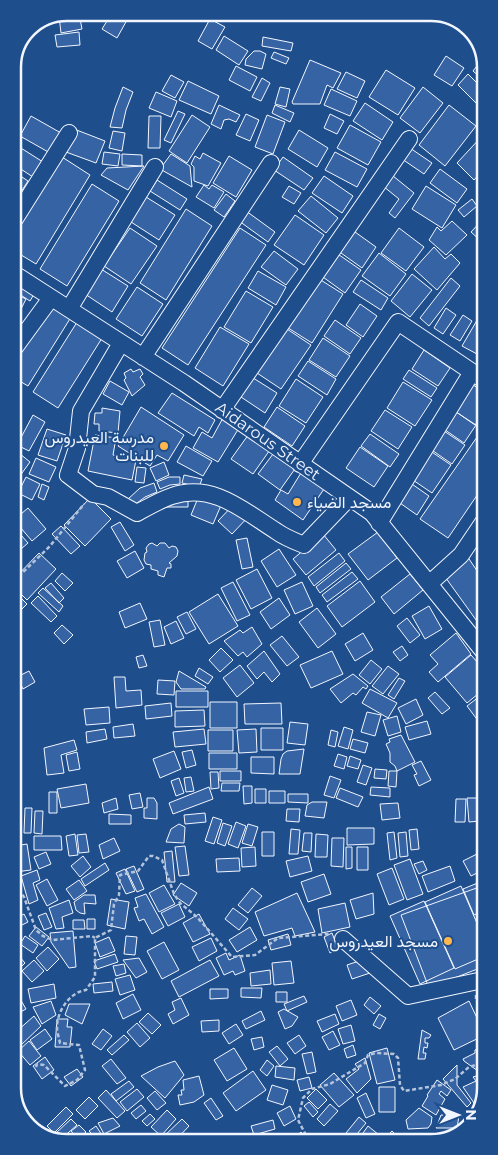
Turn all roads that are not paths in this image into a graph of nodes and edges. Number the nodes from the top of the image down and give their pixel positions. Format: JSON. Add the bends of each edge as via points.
{"nodes":[{"id":1,"x":68,"y":133,"type":"dead end"},
{"id":2,"x":409,"y":139,"type":"dead end"},
{"id":3,"x":271,"y":162,"type":"dead end"},
{"id":4,"x":155,"y":167,"type":"dead end"},
{"id":5,"x":21,"y":209,"type":"edge"},
{"id":6,"x":21,"y":278,"type":"edge"},
{"id":7,"x":52,"y":298,"type":"junction"},
{"id":8,"x":68,"y":309,"type":"junction"},
{"id":9,"x":21,"y":339,"type":"edge"},
{"id":10,"x":121,"y":343,"type":"junction"},
{"id":11,"x":143,"y":357,"type":"junction"},
{"id":12,"x":477,"y":375,"type":"edge"},
{"id":13,"x":477,"y":377,"type":"edge"},
{"id":14,"x":222,"y":410,"type":"junction"},
{"id":15,"x":300,"y":464,"type":"junction"},
{"id":16,"x":349,"y":498,"type":"junction"},
{"id":17,"x":379,"y":522,"type":"junction"},
{"id":18,"x":477,"y":531,"type":"edge"},
{"id":19,"x":429,"y":584,"type":"junction"},
{"id":20,"x":477,"y":643,"type":"edge"},
{"id":21,"x":343,"y":938,"type":"road end"},
{"id":22,"x":477,"y":982,"type":"edge"}],
"edges":[{"from":1,"to":5,"type":"street"},
{"from":2,"to":14,"type":"street"},
{"from":3,"to":11,"type":"street"},
{"from":4,"to":8,"type":"street"},
{"from":6,"to":7,"type":"street","name":"Aidarous Street"},
{"from":7,"to":8,"type":"street","name":"Aidarous Street"},
{"from":7,"to":9,"type":"street"},
{"from":8,"to":10,"type":"street","name":"Aidarous Street"},
{"from":10,"to":11,"type":"street","name":"Aidarous Street"},
{"from":10,"to":16,"type":"street","via":[[81,411],[77,448],[68,475],[93,494],[108,497],[137,513],[172,495],[216,494],[304,545]]},
{"from":11,"to":14,"type":"street","name":"Aidarous Street"},
{"from":12,"to":15,"type":"street","via":[[398,322]]},
{"from":13,"to":17,"type":"street"},
{"from":14,"to":15,"type":"street","name":"Aidarous Street"},
{"from":15,"to":16,"type":"street","name":"Aidarous Street"},
{"from":16,"to":17,"type":"street","name":"Aidarous Street"},
{"from":17,"to":19,"type":"street","name":"Aidarous Street"},
{"from":18,"to":19,"type":"street","via":[[461,555]]},
{"from":19,"to":20,"type":"street","name":"Aidarous Street"},
{"from":21,"to":22,"type":"street","via":[[408,996]]}]}
